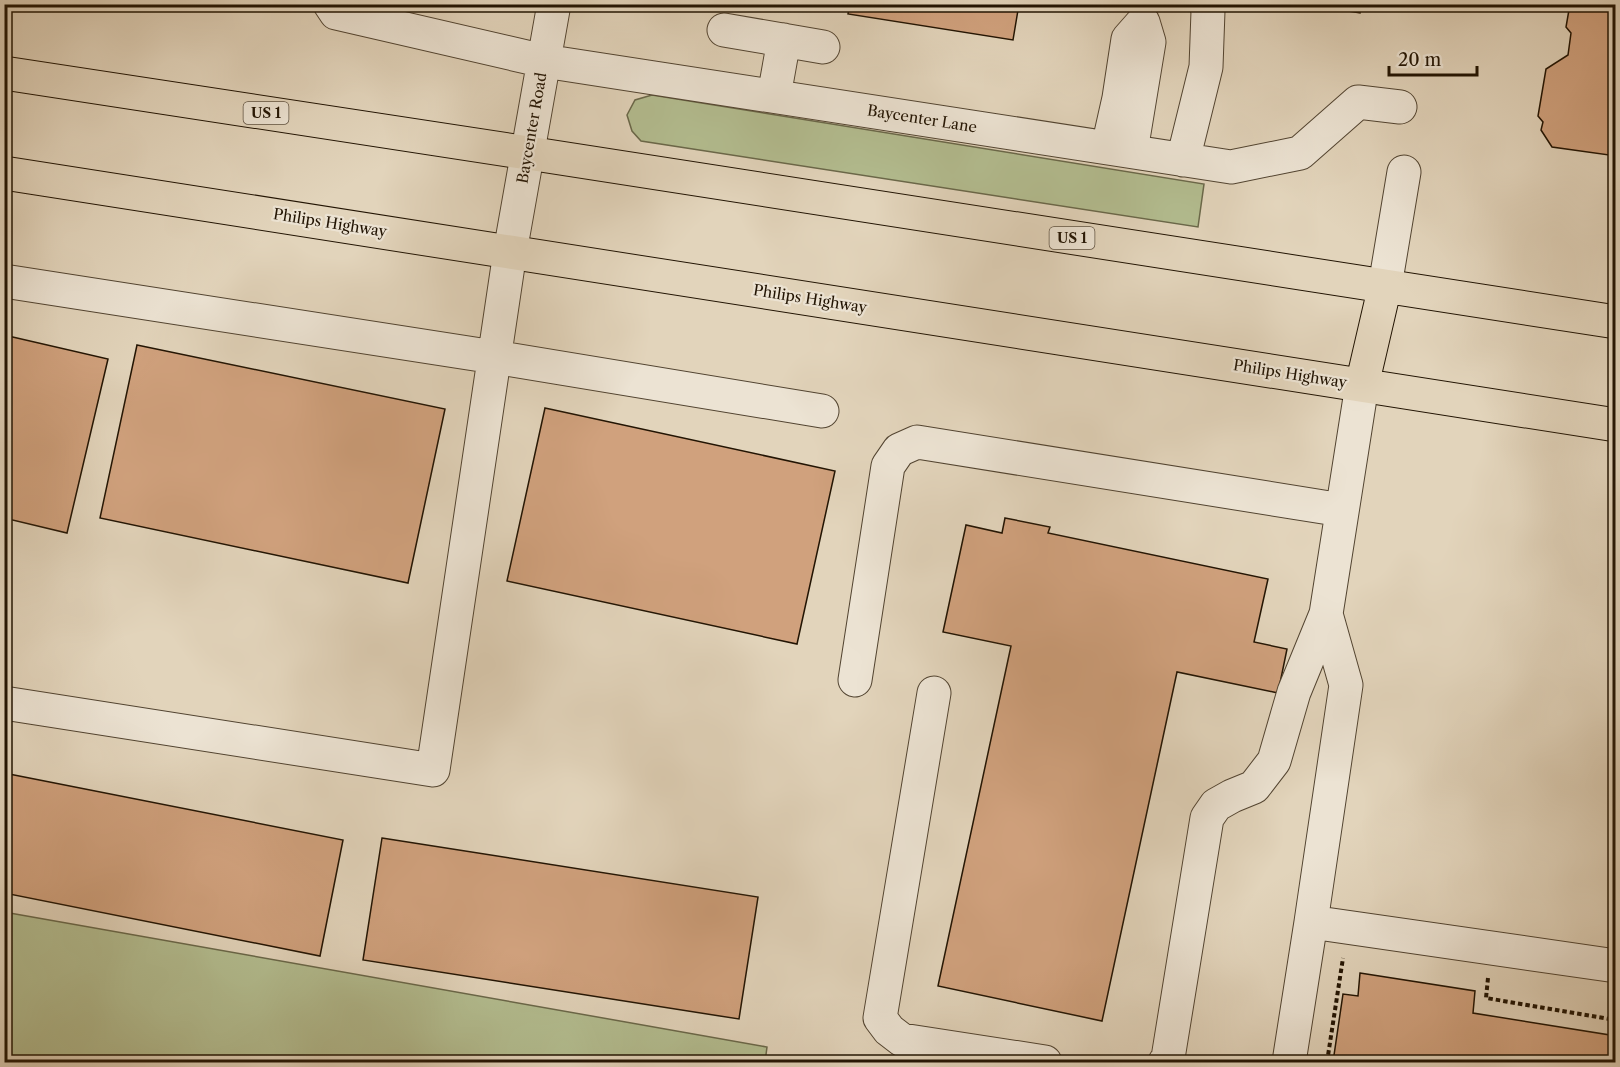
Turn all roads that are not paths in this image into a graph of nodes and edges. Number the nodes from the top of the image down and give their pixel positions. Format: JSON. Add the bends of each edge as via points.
{"nodes":[{"id":1,"x":330,"y":4,"type":"edge"},
{"id":2,"x":554,"y":4,"type":"edge"},
{"id":3,"x":1206,"y":4,"type":"edge"},
{"id":4,"x":1144,"y":13,"type":"edge"},
{"id":5,"x":724,"y":30,"type":"dead end"},
{"id":6,"x":784,"y":40,"type":"junction"},
{"id":7,"x":823,"y":47,"type":"dead end"},
{"id":8,"x":544,"y":61,"type":"junction"},
{"id":9,"x":4,"y":73,"type":"edge"},
{"id":10,"x":774,"y":96,"type":"junction"},
{"id":11,"x":1400,"y":107,"type":"dead end"},
{"id":12,"x":1120,"y":149,"type":"junction"},
{"id":13,"x":528,"y":153,"type":"junction"},
{"id":14,"x":1183,"y":160,"type":"junction"},
{"id":15,"x":1404,"y":172,"type":"dead end"},
{"id":16,"x":4,"y":173,"type":"edge"},
{"id":17,"x":510,"y":252,"type":"junction"},
{"id":18,"x":4,"y":281,"type":"edge"},
{"id":19,"x":1385,"y":286,"type":"junction"},
{"id":20,"x":1616,"y":322,"type":"edge"},
{"id":21,"x":494,"y":357,"type":"junction"},
{"id":22,"x":1362,"y":385,"type":"junction"},
{"id":23,"x":822,"y":411,"type":"dead end"},
{"id":24,"x":1616,"y":425,"type":"edge"},
{"id":25,"x":1342,"y":510,"type":"junction"},
{"id":26,"x":1326,"y":614,"type":"junction"},
{"id":27,"x":855,"y":680,"type":"dead end"},
{"id":28,"x":934,"y":693,"type":"dead end"},
{"id":29,"x":4,"y":703,"type":"edge"},
{"id":30,"x":1311,"y":922,"type":"junction"},
{"id":31,"x":1616,"y":966,"type":"edge"},
{"id":32,"x":1044,"y":1062,"type":"edge"},
{"id":33,"x":1165,"y":1062,"type":"edge"},
{"id":34,"x":1289,"y":1062,"type":"edge"}],
"edges":[{"from":1,"to":8,"type":"street","name":"Baycenter Lane","via":[[336,13]]},
{"from":2,"to":8,"type":"street","name":"Baycenter Road"},
{"from":3,"to":14,"type":"street","via":[[1206,67]]},
{"from":4,"to":12,"type":"street","via":[[1128,39],[1119,98]]},
{"from":5,"to":6,"type":"street"},
{"from":6,"to":7,"type":"street"},
{"from":6,"to":10,"type":"street"},
{"from":8,"to":10,"type":"street","name":"Baycenter Lane"},
{"from":8,"to":13,"type":"street","name":"Baycenter Road"},
{"from":9,"to":13,"type":"main road","number":"US 1"},
{"from":10,"to":12,"type":"street","name":"Baycenter Lane"},
{"from":11,"to":14,"type":"street","name":"Baycenter Lane","via":[[1358,102],[1300,153],[1231,167]]},
{"from":12,"to":14,"type":"street","name":"Baycenter Lane"},
{"from":13,"to":17,"type":"street","name":"Baycenter Road"},
{"from":13,"to":19,"type":"main road","number":"US 1"},
{"from":15,"to":19,"type":"street"},
{"from":16,"to":17,"type":"main road","name":"Philips Highway"},
{"from":17,"to":21,"type":"street","name":"Baycenter Road"},
{"from":17,"to":22,"type":"main road","name":"Philips Highway"},
{"from":18,"to":21,"type":"street"},
{"from":19,"to":20,"type":"main road","number":"US 1"},
{"from":19,"to":22,"type":"main road"},
{"from":21,"to":23,"type":"street"},
{"from":21,"to":29,"type":"street","name":"Baycenter Road","via":[[433,770]]},
{"from":22,"to":24,"type":"main road","name":"Philips Highway"},
{"from":22,"to":25,"type":"street"},
{"from":25,"to":26,"type":"street"},
{"from":25,"to":27,"type":"street","via":[[917,442],[899,450],[888,466]]},
{"from":26,"to":30,"type":"street","via":[[1346,685]]},
{"from":26,"to":33,"type":"street","via":[[1294,692],[1274,760],[1254,787],[1216,805],[1207,818]]},
{"from":28,"to":32,"type":"street","via":[[880,1018],[902,1040]]},
{"from":30,"to":31,"type":"street"},
{"from":30,"to":34,"type":"street"}]}
